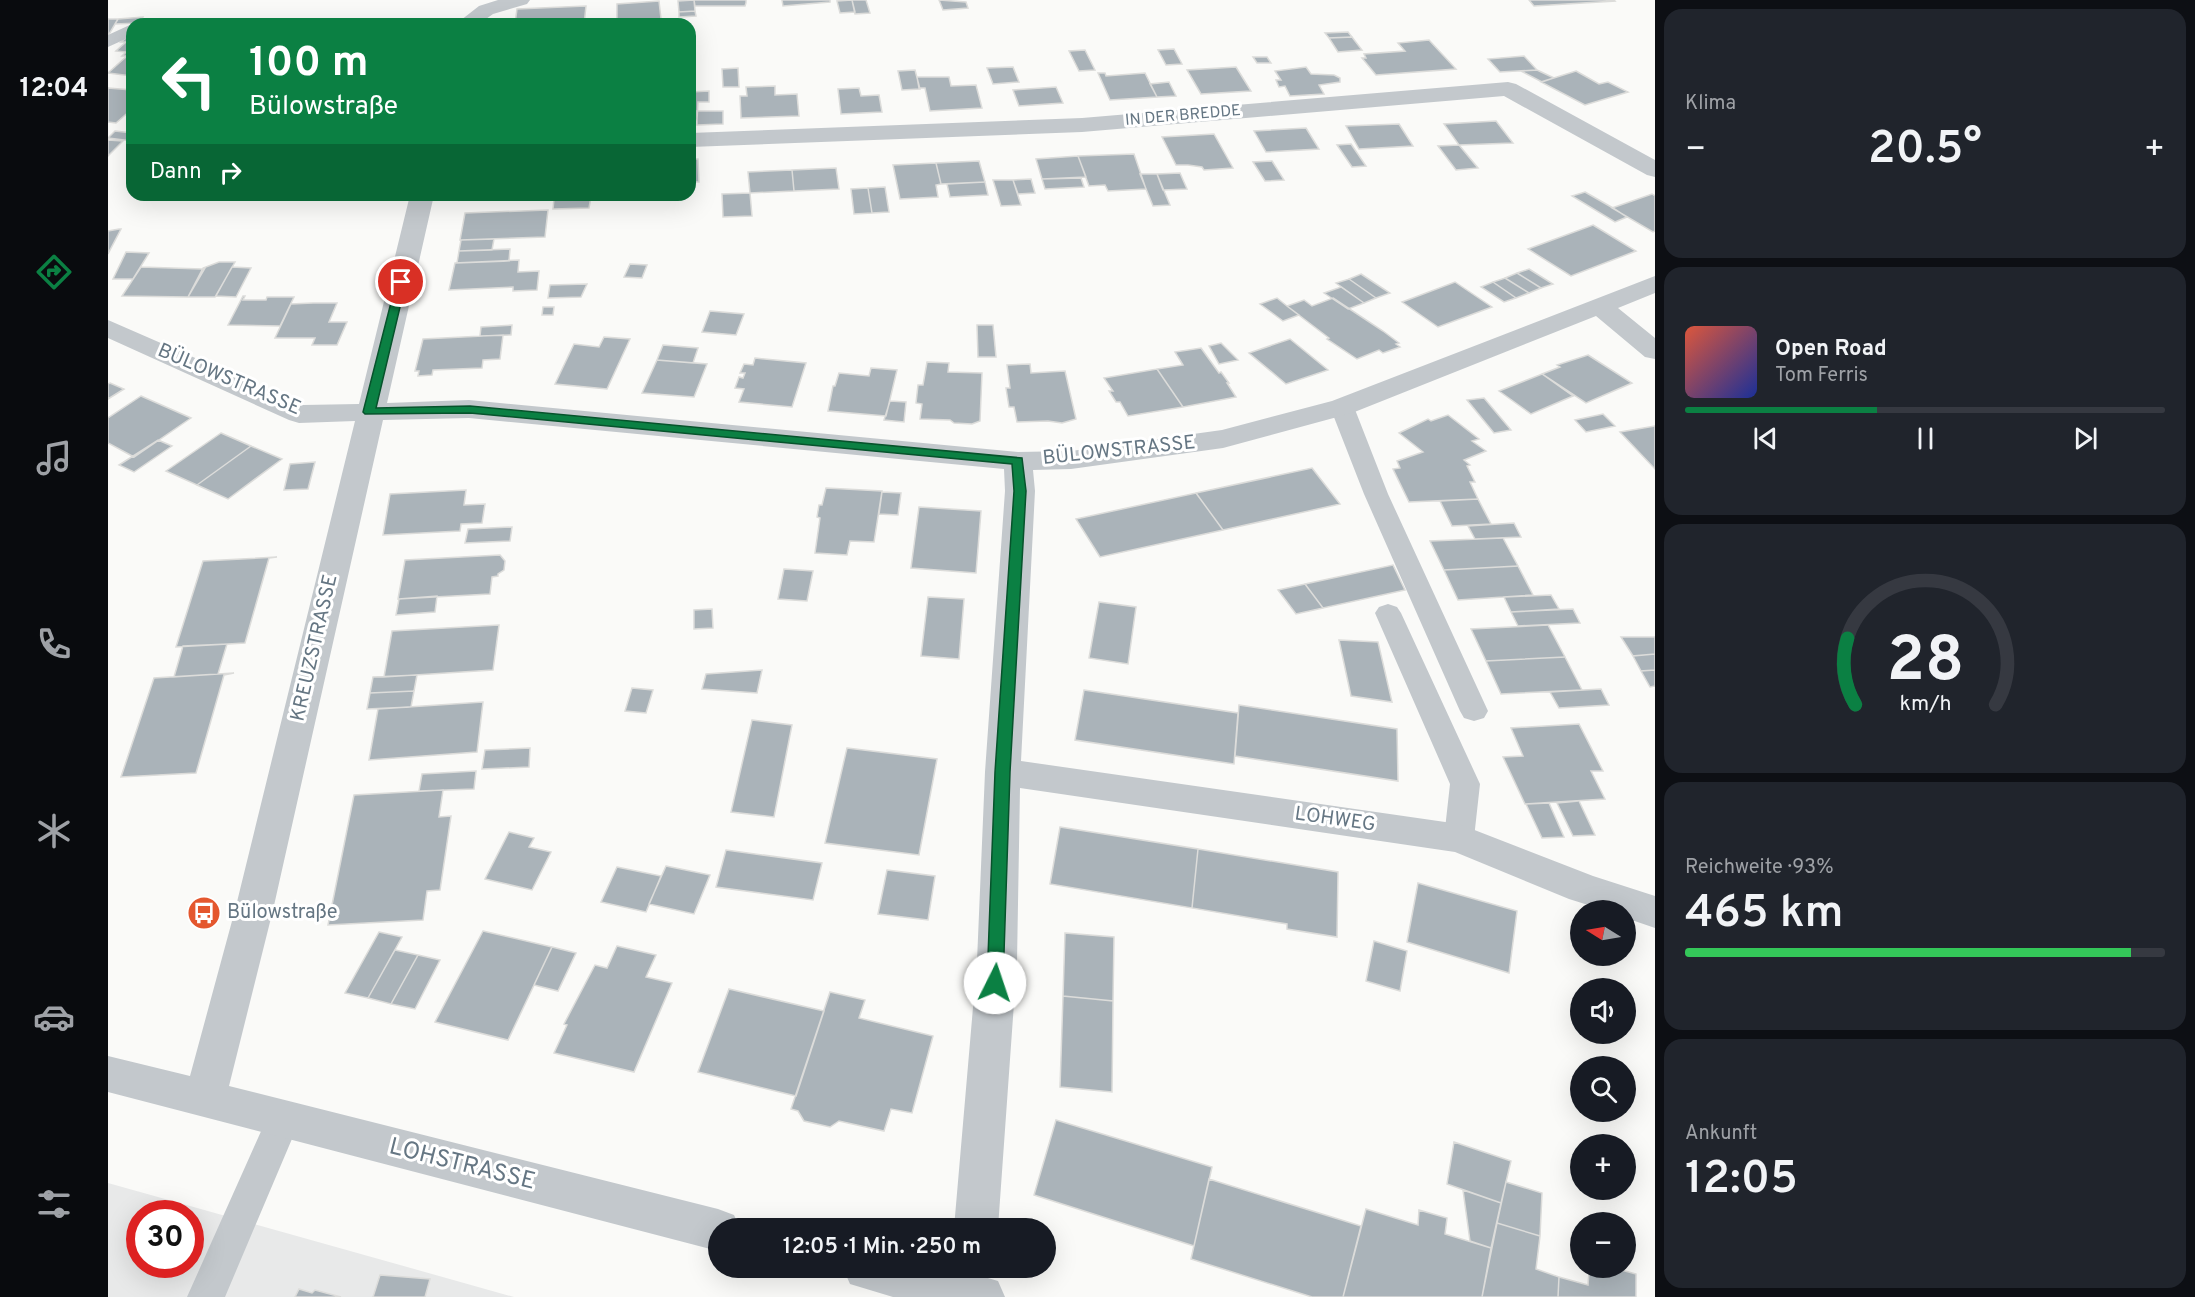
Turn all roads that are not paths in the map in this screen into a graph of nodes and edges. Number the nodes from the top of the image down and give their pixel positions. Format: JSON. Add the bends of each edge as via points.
{"nodes":[{"id":1,"x":467,"y":0,"type":"edge"},
{"id":2,"x":520,"y":0,"type":"edge"},
{"id":3,"x":462,"y":18,"type":"edge"},
{"id":4,"x":475,"y":18,"type":"edge"},
{"id":5,"x":126,"y":32,"type":"edge"},
{"id":6,"x":108,"y":42,"type":"edge"},
{"id":7,"x":696,"y":140,"type":"edge"},
{"id":8,"x":1655,"y":170,"type":"edge"},
{"id":9,"x":421,"y":201,"type":"edge"},
{"id":10,"x":1655,"y":284,"type":"edge"},
{"id":11,"x":1600,"y":306,"type":"junction"},
{"id":12,"x":108,"y":328,"type":"edge"},
{"id":13,"x":1655,"y":351,"type":"edge"},
{"id":14,"x":1342,"y":406,"type":"junction"},
{"id":15,"x":369,"y":412,"type":"junction"},
{"id":16,"x":1018,"y":461,"type":"junction"},
{"id":17,"x":1388,"y":613,"type":"dead end"},
{"id":18,"x":1474,"y":711,"type":"dead end"},
{"id":19,"x":1003,"y":772,"type":"junction"},
{"id":20,"x":1459,"y":838,"type":"junction"},
{"id":21,"x":1655,"y":912,"type":"edge"},
{"id":22,"x":108,"y":1074,"type":"edge"},
{"id":23,"x":205,"y":1100,"type":"junction"},
{"id":24,"x":283,"y":1120,"type":"junction"},
{"id":25,"x":976,"y":1218,"type":"edge"},
{"id":26,"x":708,"y":1227,"type":"edge"},
{"id":27,"x":927,"y":1278,"type":"edge"},
{"id":28,"x":975,"y":1286,"type":"edge"},
{"id":29,"x":206,"y":1297,"type":"edge"}],
"edges":[{"from":1,"to":3,"type":"street"},
{"from":2,"to":4,"type":"street","via":[[486,10]]},
{"from":5,"to":6,"type":"lane"},
{"from":7,"to":8,"type":"street","name":"IN DER BREDDE","via":[[1082,125],[1508,89]]},
{"from":9,"to":15,"type":"street","name":"KREUZSTRASSE"},
{"from":10,"to":11,"type":"street","name":"BÜLOWSTRASSE"},
{"from":11,"to":13,"type":"street"},
{"from":11,"to":14,"type":"street","name":"BÜLOWSTRASSE"},
{"from":12,"to":15,"type":"street","name":"BÜLOWSTRASSE","via":[[299,414]]},
{"from":14,"to":16,"type":"street","name":"BÜLOWSTRASSE","via":[[1223,439],[1071,460]]},
{"from":14,"to":18,"type":"lane","via":[[1376,494]]},
{"from":15,"to":16,"type":"street","name":"BÜLOWSTRASSE","via":[[470,410]]},
{"from":15,"to":23,"type":"street","name":"KREUZSTRASSE","via":[[254,910]]},
{"from":16,"to":19,"type":"street","via":[[1020,491]]},
{"from":17,"to":20,"type":"lane","via":[[1465,784]]},
{"from":19,"to":20,"type":"street","name":"LOHWEG"},
{"from":19,"to":25,"type":"street","via":[[997,961]]},
{"from":20,"to":21,"type":"street","name":"LOHWEG","via":[[1582,888]]},
{"from":22,"to":23,"type":"street","name":"LOHSTRASSE"},
{"from":23,"to":24,"type":"street","name":"LOHSTRASSE"},
{"from":24,"to":26,"type":"street","name":"LOHSTRASSE"},
{"from":24,"to":29,"type":"lane"},
{"from":27,"to":28,"type":"street"}]}
